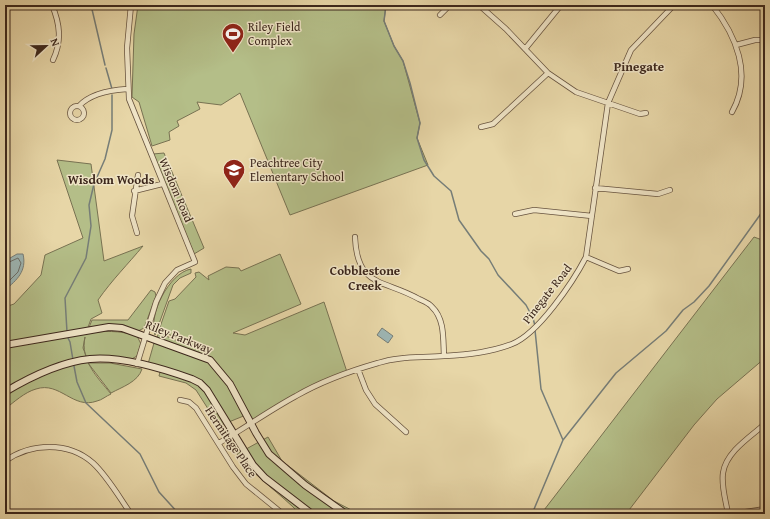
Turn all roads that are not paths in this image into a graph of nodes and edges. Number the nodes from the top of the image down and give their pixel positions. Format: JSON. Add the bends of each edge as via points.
{"nodes":[{"id":1,"x":52,"y":5,"type":"edge"},
{"id":2,"x":131,"y":5,"type":"edge"},
{"id":3,"x":450,"y":5,"type":"edge"},
{"id":4,"x":479,"y":5,"type":"edge"},
{"id":5,"x":561,"y":5,"type":"edge"},
{"id":6,"x":674,"y":5,"type":"edge"},
{"id":7,"x":712,"y":5,"type":"edge"},
{"id":8,"x":440,"y":15,"type":"dead end"},
{"id":9,"x":765,"y":40,"type":"edge"},
{"id":10,"x":736,"y":45,"type":"junction"},
{"id":11,"x":525,"y":49,"type":"junction"},
{"id":12,"x":53,"y":60,"type":"dead end"},
{"id":13,"x":548,"y":73,"type":"junction"},
{"id":14,"x":127,"y":89,"type":"junction"},
{"id":15,"x":608,"y":103,"type":"junction"},
{"id":16,"x":79,"y":106,"type":"dead end"},
{"id":17,"x":732,"y":112,"type":"dead end"},
{"id":18,"x":646,"y":113,"type":"dead end"},
{"id":19,"x":480,"y":127,"type":"dead end"},
{"id":20,"x":138,"y":175,"type":"dead end"},
{"id":21,"x":162,"y":184,"type":"junction"},
{"id":22,"x":595,"y":188,"type":"junction"},
{"id":23,"x":670,"y":190,"type":"dead end"},
{"id":24,"x":134,"y":191,"type":"junction"},
{"id":25,"x":515,"y":214,"type":"dead end"},
{"id":26,"x":592,"y":216,"type":"junction"},
{"id":27,"x":137,"y":233,"type":"dead end"},
{"id":28,"x":355,"y":236,"type":"dead end"},
{"id":29,"x":586,"y":257,"type":"junction"},
{"id":30,"x":628,"y":269,"type":"dead end"},
{"id":31,"x":146,"y":336,"type":"junction"},
{"id":32,"x":5,"y":345,"type":"edge"},
{"id":33,"x":444,"y":356,"type":"junction"},
{"id":34,"x":137,"y":364,"type":"junction"},
{"id":35,"x":358,"y":369,"type":"junction"},
{"id":36,"x":5,"y":392,"type":"edge"},
{"id":37,"x":180,"y":400,"type":"dead end"},
{"id":38,"x":765,"y":424,"type":"edge"},
{"id":39,"x":251,"y":425,"type":"junction"},
{"id":40,"x":406,"y":432,"type":"dead end"},
{"id":41,"x":233,"y":435,"type":"junction"},
{"id":42,"x":219,"y":443,"type":"junction"},
{"id":43,"x":5,"y":461,"type":"edge"},
{"id":44,"x":765,"y":509,"type":"edge"},
{"id":45,"x":131,"y":514,"type":"edge"},
{"id":46,"x":283,"y":514,"type":"edge"},
{"id":47,"x":312,"y":514,"type":"edge"},
{"id":48,"x":346,"y":514,"type":"edge"},
{"id":49,"x":728,"y":514,"type":"edge"},
{"id":50,"x":732,"y":514,"type":"edge"}],
"edges":[{"from":1,"to":12,"type":"street","via":[[60,30],[58,49]]},
{"from":2,"to":14,"type":"street","name":"Wisdom Road"},
{"from":3,"to":8,"type":"street"},
{"from":4,"to":11,"type":"street"},
{"from":5,"to":11,"type":"street"},
{"from":6,"to":15,"type":"street","name":"Pinegate Road","via":[[631,50]]},
{"from":7,"to":10,"type":"street","via":[[725,22]]},
{"from":9,"to":10,"type":"street"},
{"from":10,"to":17,"type":"street","via":[[740,64],[740,90],[738,103]]},
{"from":11,"to":13,"type":"street"},
{"from":13,"to":15,"type":"street","via":[[576,92]]},
{"from":13,"to":19,"type":"street","via":[[493,124]]},
{"from":14,"to":16,"type":"street","via":[[94,96]]},
{"from":14,"to":21,"type":"street","name":"Wisdom Road","via":[[132,109]]},
{"from":15,"to":18,"type":"street","via":[[640,114]]},
{"from":15,"to":22,"type":"street","name":"Pinegate Road"},
{"from":20,"to":24,"type":"street"},
{"from":21,"to":24,"type":"street"},
{"from":21,"to":31,"type":"street","name":"Wisdom Road","via":[[195,262],[177,270],[165,283],[156,302]]},
{"from":22,"to":23,"type":"street","via":[[658,194]]},
{"from":22,"to":26,"type":"street","name":"Pinegate Road"},
{"from":24,"to":27,"type":"street","via":[[132,216]]},
{"from":25,"to":26,"type":"street","via":[[534,210]]},
{"from":26,"to":29,"type":"street","name":"Pinegate Road"},
{"from":28,"to":33,"type":"street","via":[[357,257],[368,276],[412,295],[432,307],[441,322]]},
{"from":29,"to":30,"type":"street","via":[[619,271]]},
{"from":29,"to":33,"type":"street","name":"Pinegate Road","via":[[567,287],[532,330],[513,344]]},
{"from":31,"to":32,"type":"street","name":"Riley Parkway","via":[[130,330],[109,328]]},
{"from":31,"to":34,"type":"street","name":"Wisdom Road"},
{"from":31,"to":39,"type":"street","name":"Riley Parkway","via":[[210,360],[230,384]]},
{"from":33,"to":35,"type":"street","name":"Pinegate Road","via":[[403,358]]},
{"from":34,"to":36,"type":"street","via":[[111,359],[84,360],[31,378]]},
{"from":34,"to":41,"type":"street","via":[[178,373],[200,383],[211,396]]},
{"from":35,"to":39,"type":"street","name":"Pinegate Road","via":[[295,396]]},
{"from":35,"to":40,"type":"street","via":[[375,404]]},
{"from":37,"to":42,"type":"street","name":"Hermitage Place","via":[[189,402],[196,408]]},
{"from":38,"to":49,"type":"street","via":[[732,454],[725,466],[723,474]]},
{"from":39,"to":41,"type":"street","name":"Pinegate Road"},
{"from":39,"to":48,"type":"street","name":"Riley Parkway","via":[[275,460]]},
{"from":41,"to":42,"type":"street","name":"Pinegate Road"},
{"from":41,"to":47,"type":"street","via":[[264,478]]},
{"from":42,"to":46,"type":"street","name":"Hermitage Place","via":[[246,484]]},
{"from":43,"to":45,"type":"street","via":[[23,450],[38,447],[62,448],[77,453],[99,468]]},
{"from":44,"to":50,"type":"street"}]}
